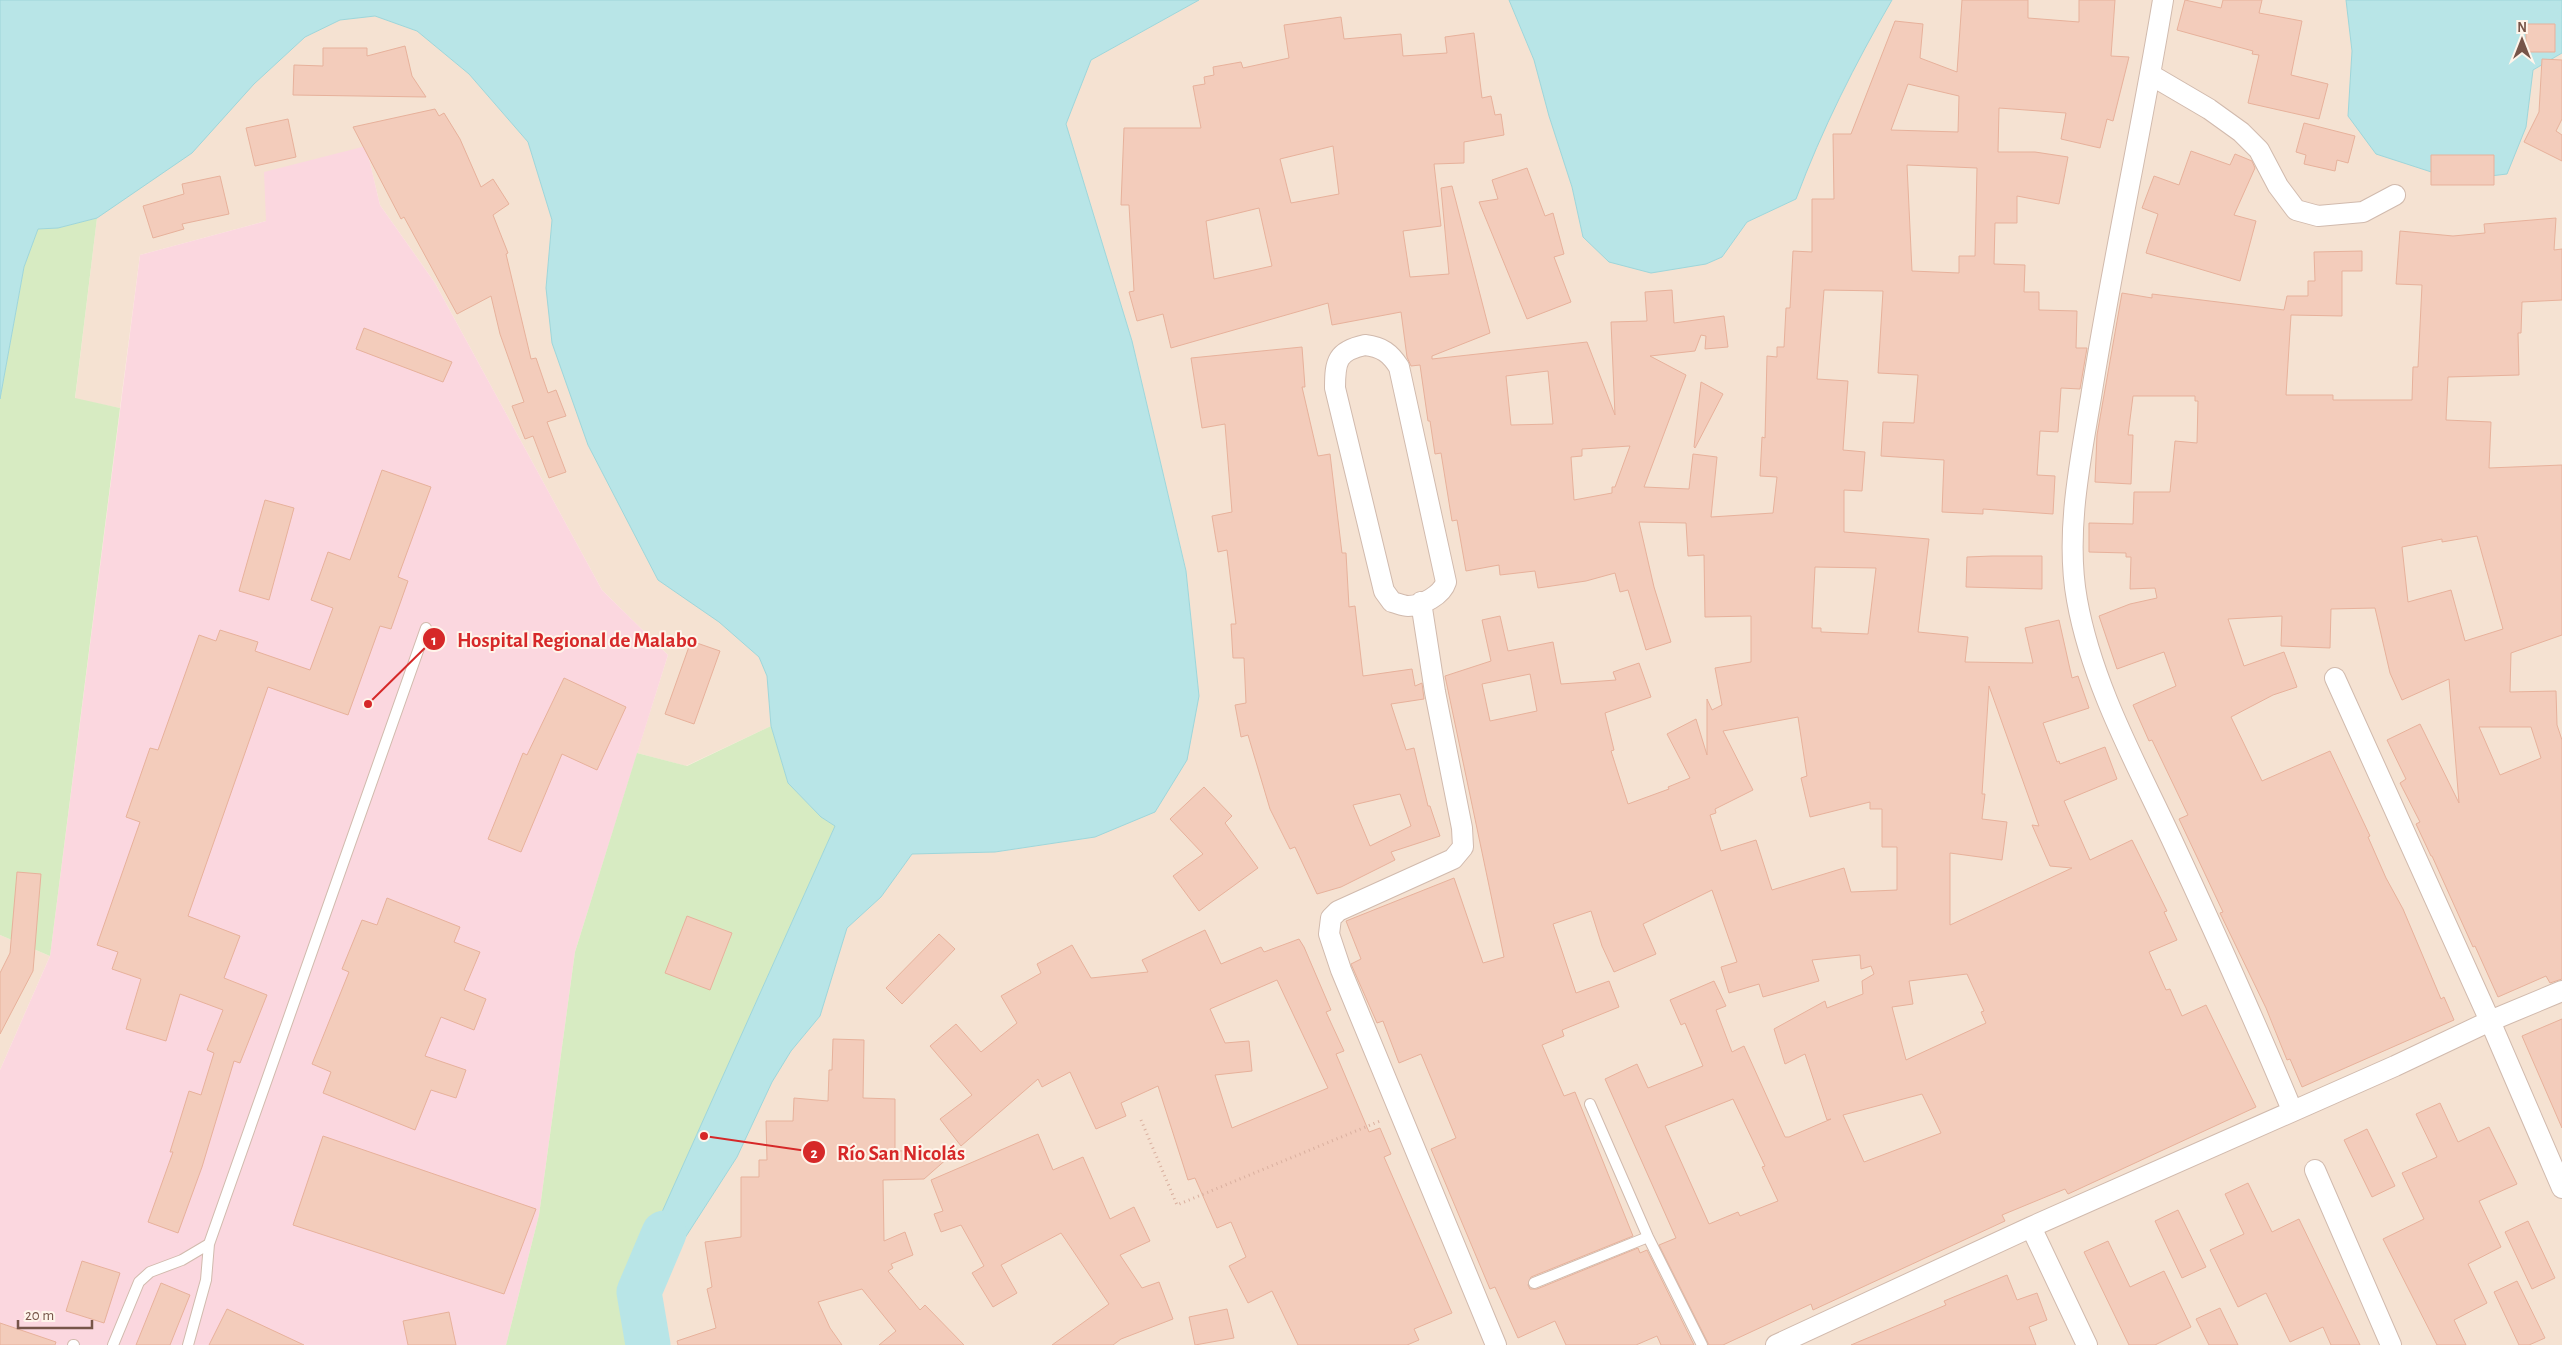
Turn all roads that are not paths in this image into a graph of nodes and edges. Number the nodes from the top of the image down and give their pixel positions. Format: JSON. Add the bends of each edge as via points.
{"nodes":[{"id":1,"x":2163,"y":0,"type":"edge"},
{"id":2,"x":2151,"y":76,"type":"junction"},
{"id":3,"x":2395,"y":195,"type":"dead end"},
{"id":4,"x":1421,"y":602,"type":"junction"},
{"id":5,"x":426,"y":628,"type":"dead end"},
{"id":6,"x":2334,"y":678,"type":"dead end"},
{"id":7,"x":2562,"y":991,"type":"edge"},
{"id":8,"x":2490,"y":1021,"type":"junction"},
{"id":9,"x":1590,"y":1104,"type":"dead end"},
{"id":10,"x":2292,"y":1110,"type":"junction"},
{"id":11,"x":2315,"y":1170,"type":"dead end"},
{"id":12,"x":2562,"y":1188,"type":"edge"},
{"id":13,"x":2031,"y":1227,"type":"junction"},
{"id":14,"x":1648,"y":1237,"type":"junction"},
{"id":15,"x":209,"y":1244,"type":"junction"},
{"id":16,"x":1534,"y":1282,"type":"dead end"},
{"id":17,"x":1786,"y":1343,"type":"edge"},
{"id":18,"x":113,"y":1345,"type":"edge"},
{"id":19,"x":188,"y":1345,"type":"edge"},
{"id":20,"x":1496,"y":1345,"type":"edge"},
{"id":21,"x":1702,"y":1345,"type":"edge"},
{"id":22,"x":2087,"y":1345,"type":"edge"},
{"id":23,"x":2392,"y":1345,"type":"edge"}],
"edges":[{"from":1,"to":2,"type":"street"},
{"from":2,"to":3,"type":"street","via":[[2209,109],[2241,132],[2259,150],[2278,186],[2296,210],[2318,216],[2362,212]]},
{"from":2,"to":10,"type":"street","via":[[2100,338],[2077,481],[2073,546],[2076,598],[2091,658],[2111,710],[2235,974]]},
{"from":4,"to":4,"type":"street","via":[[1443,589],[1446,582],[1399,367],[1390,354],[1377,347],[1350,348],[1339,356],[1335,388],[1384,591],[1392,602],[1408,606]]},
{"from":4,"to":20,"type":"street","via":[[1463,846],[1453,859],[1338,910],[1328,926],[1341,970]]},
{"from":5,"to":15,"type":"lane"},
{"from":6,"to":8,"type":"street"},
{"from":7,"to":8,"type":"street"},
{"from":8,"to":10,"type":"street"},
{"from":8,"to":12,"type":"street"},
{"from":9,"to":14,"type":"lane"},
{"from":10,"to":13,"type":"street"},
{"from":11,"to":23,"type":"street"},
{"from":13,"to":17,"type":"street"},
{"from":13,"to":22,"type":"street"},
{"from":14,"to":16,"type":"lane"},
{"from":14,"to":21,"type":"lane"},
{"from":15,"to":18,"type":"lane","via":[[182,1260],[150,1272],[139,1282]]},
{"from":15,"to":19,"type":"lane","via":[[206,1280]]}]}
